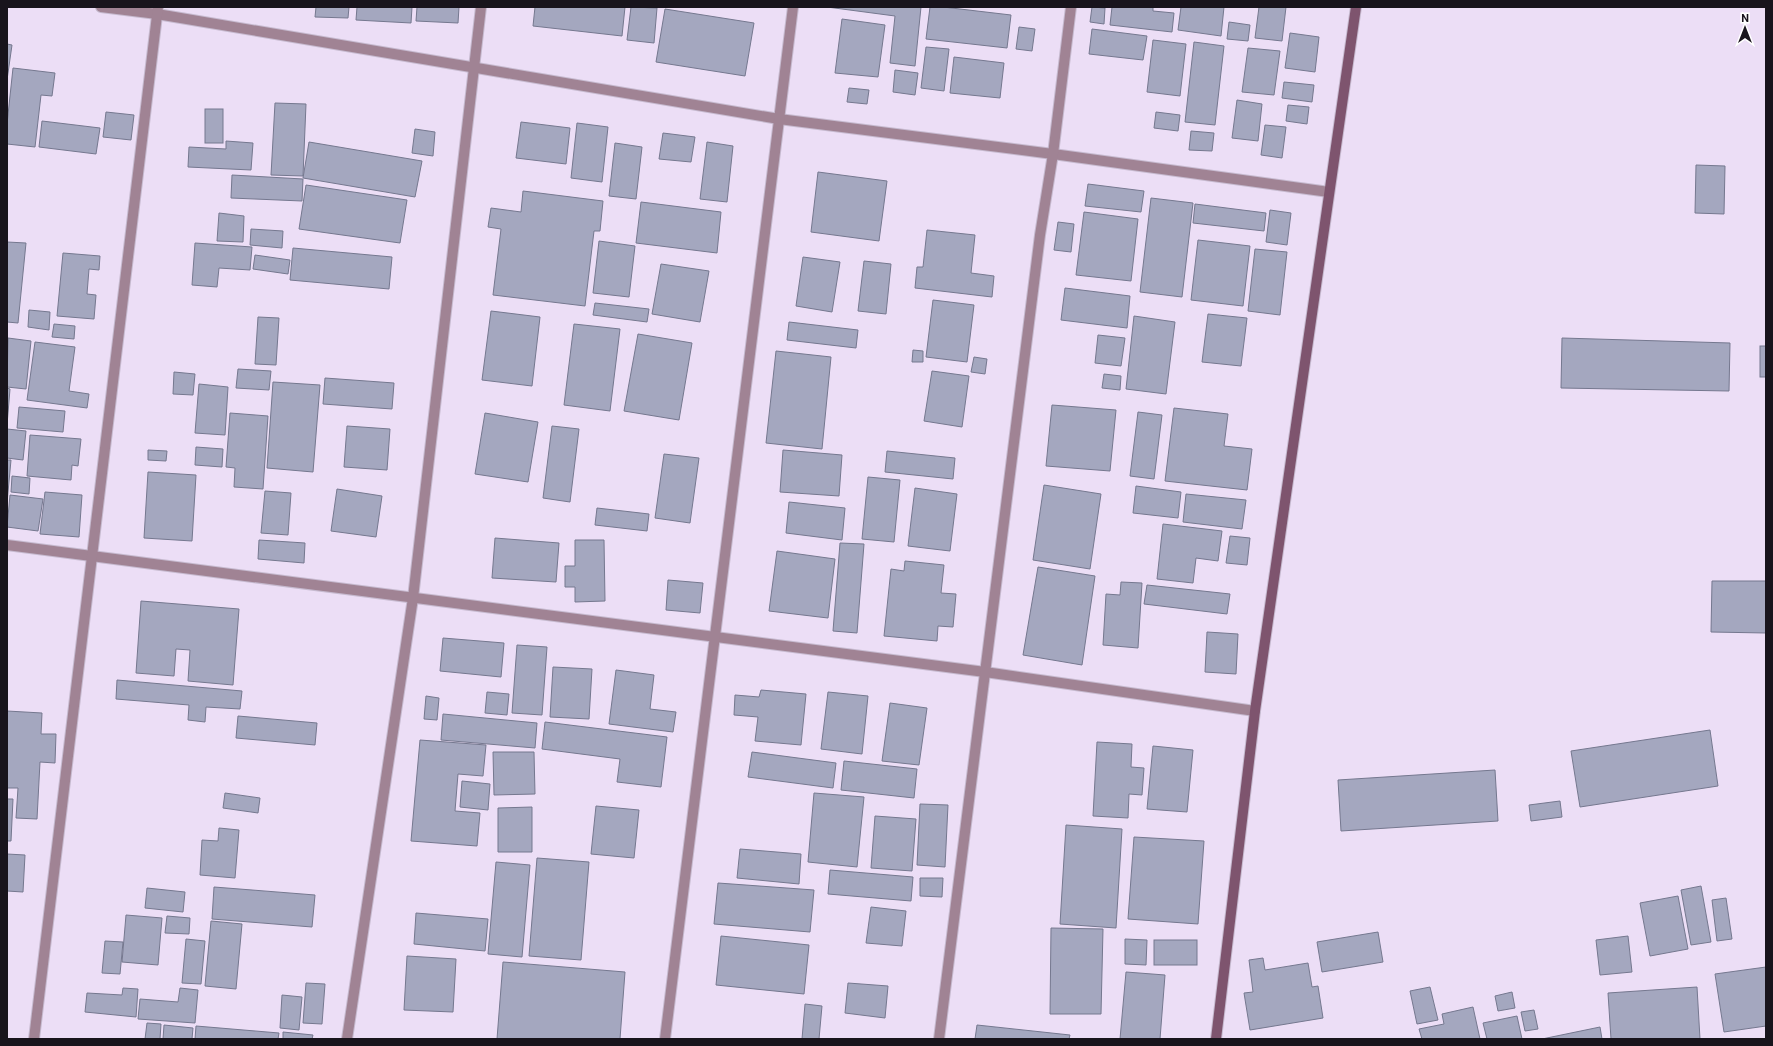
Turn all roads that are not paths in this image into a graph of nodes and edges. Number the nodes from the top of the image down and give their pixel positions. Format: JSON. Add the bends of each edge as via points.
{"nodes":[{"id":1,"x":101,"y":7,"type":"edge"},
{"id":2,"x":481,"y":7,"type":"edge"},
{"id":3,"x":793,"y":7,"type":"edge"},
{"id":4,"x":1071,"y":7,"type":"edge"},
{"id":5,"x":1356,"y":7,"type":"edge"},
{"id":6,"x":157,"y":10,"type":"edge"},
{"id":7,"x":473,"y":68,"type":"junction"},
{"id":8,"x":779,"y":120,"type":"junction"},
{"id":9,"x":1053,"y":154,"type":"junction"},
{"id":10,"x":1329,"y":192,"type":"junction"},
{"id":11,"x":7,"y":545,"type":"edge"},
{"id":12,"x":92,"y":556,"type":"junction"},
{"id":13,"x":413,"y":598,"type":"junction"},
{"id":14,"x":714,"y":637,"type":"junction"},
{"id":15,"x":985,"y":672,"type":"junction"},
{"id":16,"x":1255,"y":711,"type":"junction"},
{"id":17,"x":34,"y":1039,"type":"edge"},
{"id":18,"x":347,"y":1039,"type":"edge"},
{"id":19,"x":665,"y":1039,"type":"edge"},
{"id":20,"x":939,"y":1039,"type":"edge"},
{"id":21,"x":1216,"y":1039,"type":"edge"}],
"edges":[{"from":1,"to":6,"type":"street"},
{"from":2,"to":7,"type":"street"},
{"from":3,"to":8,"type":"street"},
{"from":4,"to":9,"type":"street"},
{"from":5,"to":10,"type":"street"},
{"from":6,"to":7,"type":"street"},
{"from":6,"to":12,"type":"street"},
{"from":7,"to":8,"type":"street"},
{"from":7,"to":13,"type":"street"},
{"from":8,"to":9,"type":"street"},
{"from":8,"to":14,"type":"street"},
{"from":9,"to":10,"type":"street"},
{"from":9,"to":15,"type":"street","via":[[1040,234]]},
{"from":10,"to":16,"type":"street"},
{"from":11,"to":12,"type":"street"},
{"from":12,"to":13,"type":"street"},
{"from":12,"to":17,"type":"street"},
{"from":13,"to":14,"type":"street"},
{"from":13,"to":18,"type":"street"},
{"from":14,"to":15,"type":"street"},
{"from":14,"to":19,"type":"street"},
{"from":15,"to":16,"type":"street"},
{"from":15,"to":20,"type":"street"},
{"from":16,"to":21,"type":"street"}]}
